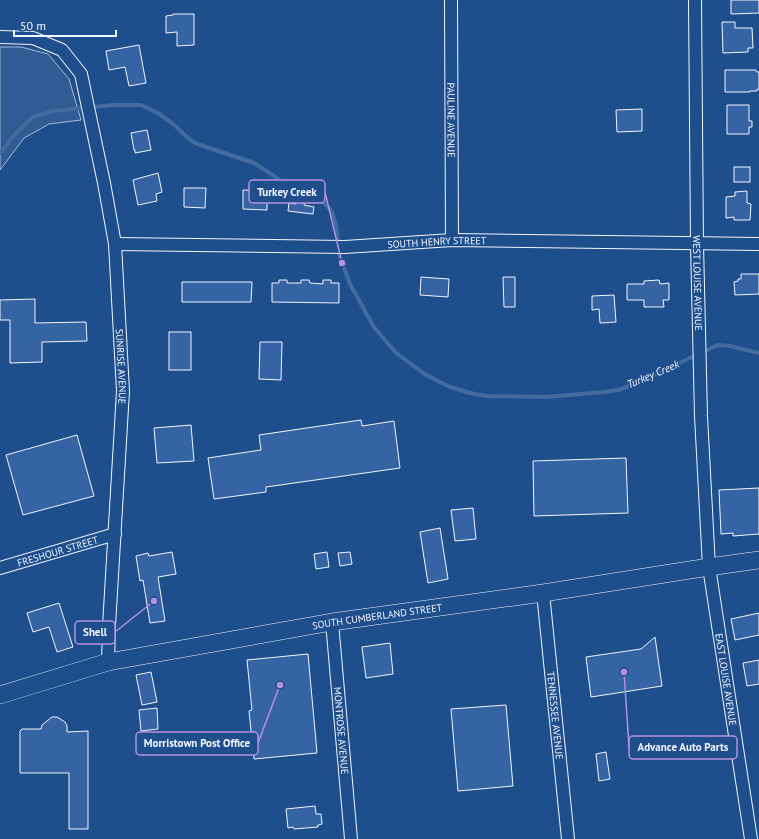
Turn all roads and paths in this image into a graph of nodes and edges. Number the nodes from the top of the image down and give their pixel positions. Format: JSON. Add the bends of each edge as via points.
{"nodes":[{"id":1,"x":451,"y":0,"type":"edge"},
{"id":2,"x":695,"y":0,"type":"edge"},
{"id":3,"x":0,"y":37,"type":"edge"},
{"id":4,"x":452,"y":240,"type":"junction"},
{"id":5,"x":115,"y":244,"type":"junction"},
{"id":6,"x":696,"y":244,"type":"junction"},
{"id":7,"x":759,"y":244,"type":"edge"},
{"id":8,"x":115,"y":534,"type":"junction"},
{"id":9,"x":759,"y":560,"type":"edge"},
{"id":10,"x":709,"y":567,"type":"junction"},
{"id":11,"x":0,"y":568,"type":"edge"},
{"id":12,"x":543,"y":593,"type":"junction"},
{"id":13,"x":332,"y":622,"type":"junction"},
{"id":14,"x":108,"y":662,"type":"junction"},
{"id":15,"x":0,"y":695,"type":"edge"},
{"id":16,"x":351,"y":839,"type":"edge"},
{"id":17,"x":568,"y":839,"type":"edge"},
{"id":18,"x":750,"y":839,"type":"edge"}],
"edges":[{"from":1,"to":4,"type":"street","name":"PAULINE AVENUE"},
{"from":2,"to":6,"type":"street","name":"WEST LOUISE AVENUE"},
{"from":3,"to":5,"type":"street","name":"SUNRISE AVENUE","via":[[33,38],[62,50],[81,74]]},
{"from":4,"to":5,"type":"street","name":"SOUTH HENRY STREET","via":[[345,247]]},
{"from":4,"to":6,"type":"street","name":"SOUTH HENRY STREET"},
{"from":5,"to":8,"type":"street","name":"SUNRISE AVENUE","via":[[123,391]]},
{"from":6,"to":7,"type":"street","name":"SOUTH HENRY STREET"},
{"from":6,"to":10,"type":"street","name":"WEST LOUISE AVENUE"},
{"from":8,"to":11,"type":"street","name":"FRESHOUR STREET"},
{"from":8,"to":14,"type":"street","name":"SUNRISE AVENUE"},
{"from":9,"to":10,"type":"main road","name":"SOUTH CUMBERLAND STREET"},
{"from":10,"to":12,"type":"main road","name":"SOUTH CUMBERLAND STREET"},
{"from":10,"to":18,"type":"street","name":"EAST LOUISE AVENUE"},
{"from":12,"to":13,"type":"main road","name":"SOUTH CUMBERLAND STREET"},
{"from":12,"to":17,"type":"street","name":"TENNESSEE AVENUE"},
{"from":13,"to":14,"type":"main road","name":"SOUTH CUMBERLAND STREET"},
{"from":13,"to":16,"type":"street","name":"MONTROSE AVENUE"},
{"from":14,"to":15,"type":"main road","name":"SOUTH CUMBERLAND STREET"}]}
